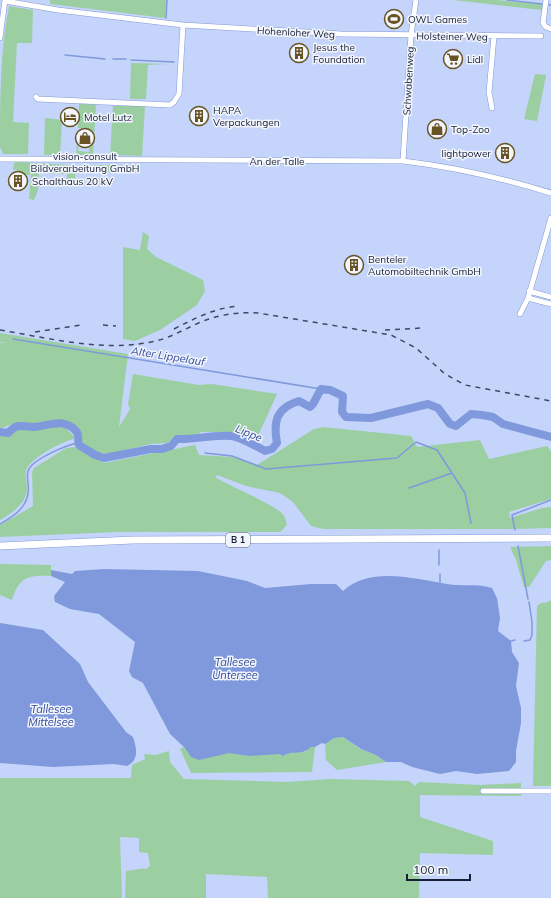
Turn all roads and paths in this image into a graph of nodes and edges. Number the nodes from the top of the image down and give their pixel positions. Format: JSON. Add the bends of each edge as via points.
{"nodes":[{"id":1,"x":5,"y":0,"type":"edge"},
{"id":2,"x":416,"y":0,"type":"edge"},
{"id":3,"x":545,"y":4,"type":"edge"},
{"id":4,"x":182,"y":25,"type":"junction"},
{"id":5,"x":551,"y":29,"type":"edge"},
{"id":6,"x":411,"y":35,"type":"junction"},
{"id":7,"x":494,"y":36,"type":"junction"},
{"id":8,"x":542,"y":36,"type":"dead end"},
{"id":9,"x":0,"y":38,"type":"edge"},
{"id":10,"x":36,"y":97,"type":"dead end"},
{"id":11,"x":492,"y":108,"type":"dead end"},
{"id":12,"x":0,"y":159,"type":"edge"},
{"id":13,"x":403,"y":162,"type":"junction"},
{"id":14,"x":551,"y":193,"type":"edge"},
{"id":15,"x":551,"y":218,"type":"edge"},
{"id":16,"x":529,"y":291,"type":"junction"},
{"id":17,"x":551,"y":297,"type":"edge"},
{"id":18,"x":528,"y":298,"type":"junction"},
{"id":19,"x":551,"y":304,"type":"edge"},
{"id":20,"x":520,"y":314,"type":"dead end"},
{"id":21,"x":551,"y":538,"type":"edge"},
{"id":22,"x":0,"y":546,"type":"edge"},
{"id":23,"x":483,"y":791,"type":"dead end"},
{"id":24,"x":551,"y":791,"type":"edge"}],
"edges":[{"from":1,"to":4,"type":"street","name":"Hohenloher Weg","via":[[58,10]]},
{"from":1,"to":9,"type":"street"},
{"from":2,"to":6,"type":"street","name":"Schwabenweg"},
{"from":3,"to":5,"type":"street","via":[[543,23]]},
{"from":4,"to":6,"type":"street","name":"Hohenloher Weg","via":[[341,34]]},
{"from":4,"to":10,"type":"street","via":[[179,94],[170,105]]},
{"from":6,"to":7,"type":"street","name":"Holsteiner Weg"},
{"from":6,"to":13,"type":"street","name":"Schwabenweg"},
{"from":7,"to":8,"type":"street","name":"Holsteiner Weg"},
{"from":7,"to":11,"type":"street","name":"Holsteiner Weg","via":[[489,92]]},
{"from":12,"to":13,"type":"street","name":"An der Talle"},
{"from":13,"to":14,"type":"street","name":"An der Talle","via":[[473,171]]},
{"from":15,"to":16,"type":"street"},
{"from":16,"to":17,"type":"street"},
{"from":16,"to":18,"type":"street"},
{"from":18,"to":19,"type":"street"},
{"from":18,"to":20,"type":"street"},
{"from":21,"to":22,"type":"highway","number":"B 1","via":[[133,540]]},
{"from":23,"to":24,"type":"street"}]}
